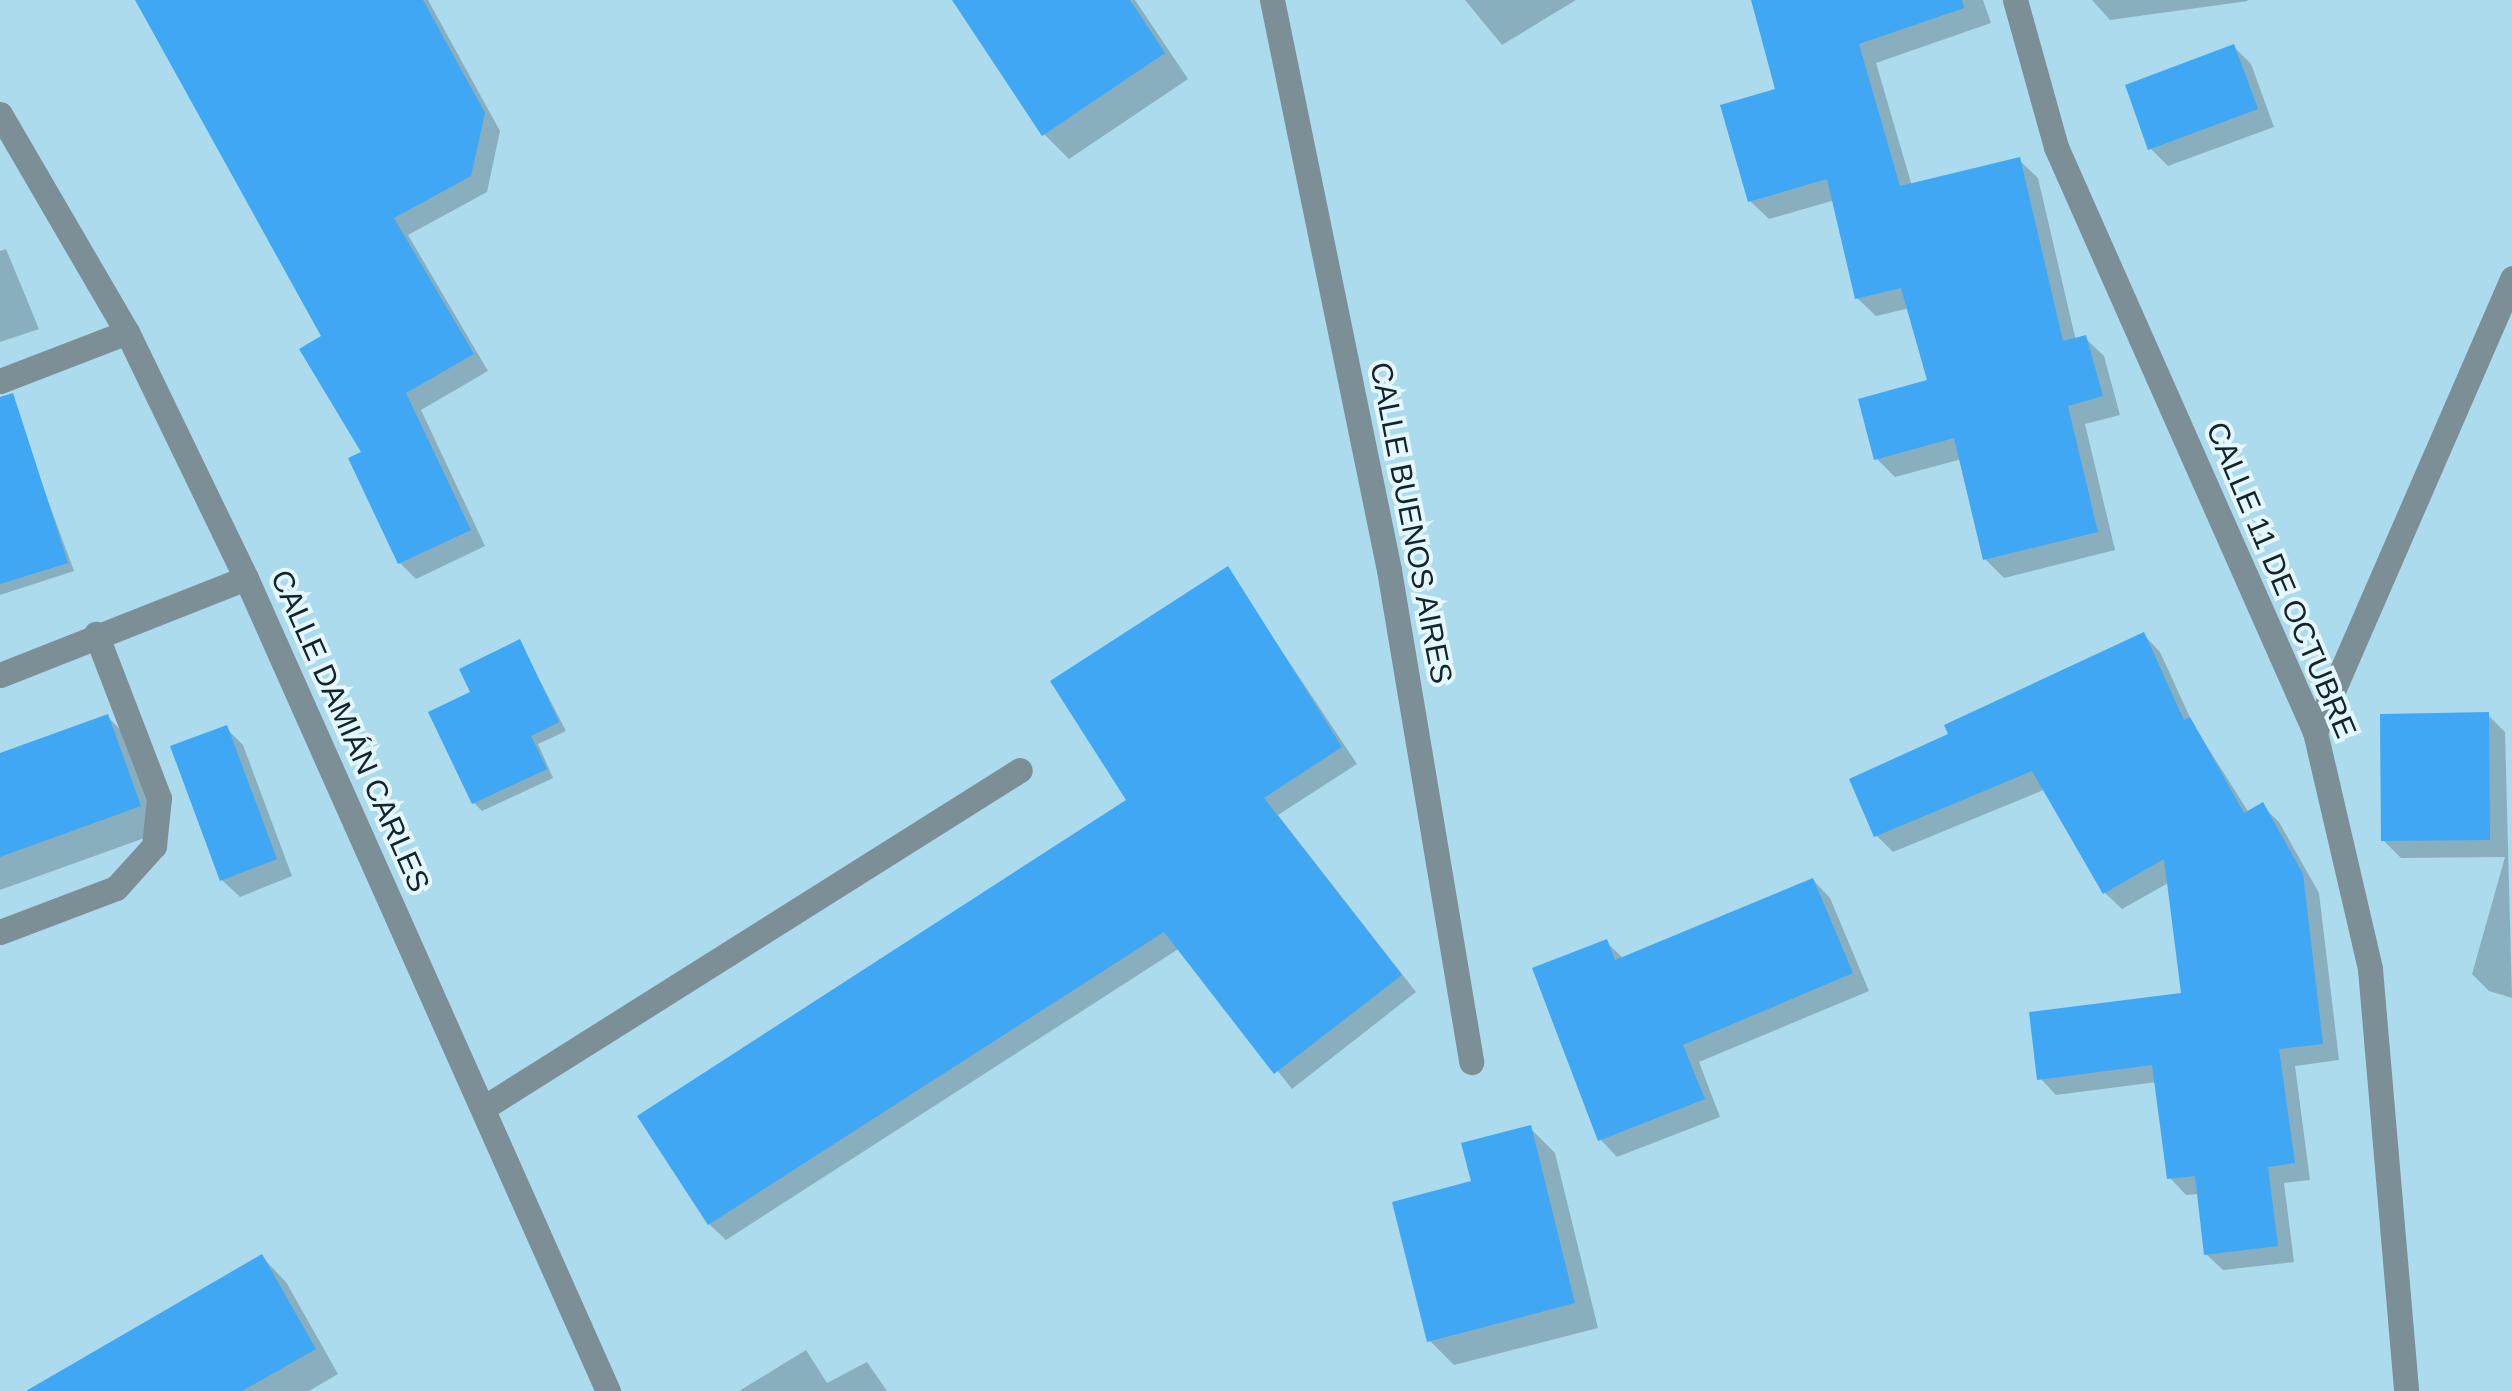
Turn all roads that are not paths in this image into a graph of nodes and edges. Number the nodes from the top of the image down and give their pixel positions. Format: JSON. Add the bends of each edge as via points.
{"nodes":[{"id":1,"x":1272,"y":0,"type":"edge"},
{"id":2,"x":2015,"y":0,"type":"edge"},
{"id":3,"x":0,"y":114,"type":"edge"},
{"id":4,"x":2512,"y":278,"type":"edge"},
{"id":5,"x":128,"y":332,"type":"junction"},
{"id":6,"x":0,"y":381,"type":"edge"},
{"id":7,"x":246,"y":578,"type":"junction"},
{"id":8,"x":96,"y":634,"type":"junction"},
{"id":9,"x":0,"y":675,"type":"edge"},
{"id":10,"x":2316,"y":732,"type":"junction"},
{"id":11,"x":1020,"y":770,"type":"dead end"},
{"id":12,"x":0,"y":932,"type":"edge"},
{"id":13,"x":1471,"y":1062,"type":"dead end"},
{"id":14,"x":485,"y":1108,"type":"junction"},
{"id":15,"x":608,"y":1391,"type":"edge"},
{"id":16,"x":2406,"y":1391,"type":"edge"}],
"edges":[{"from":1,"to":13,"type":"street","name":"CALLE BUENOS AIRES","via":[[1389,570]]},
{"from":2,"to":10,"type":"street","name":"CALLE 11 DE OCTUBRE","via":[[2056,147]]},
{"from":3,"to":5,"type":"street","name":"CALLE DAMIÁN CARLES"},
{"from":4,"to":10,"type":"street"},
{"from":5,"to":6,"type":"street"},
{"from":5,"to":7,"type":"street","name":"CALLE DAMIÁN CARLES"},
{"from":7,"to":8,"type":"street"},
{"from":7,"to":14,"type":"street","name":"CALLE DAMIÁN CARLES"},
{"from":8,"to":9,"type":"street"},
{"from":8,"to":12,"type":"street","via":[[158,798],[154,846],[116,888]]},
{"from":10,"to":16,"type":"street","name":"CALLE 11 DE OCTUBRE","via":[[2370,969]]},
{"from":11,"to":14,"type":"street"},
{"from":14,"to":15,"type":"street","name":"CALLE DAMIÁN CARLES"}]}
